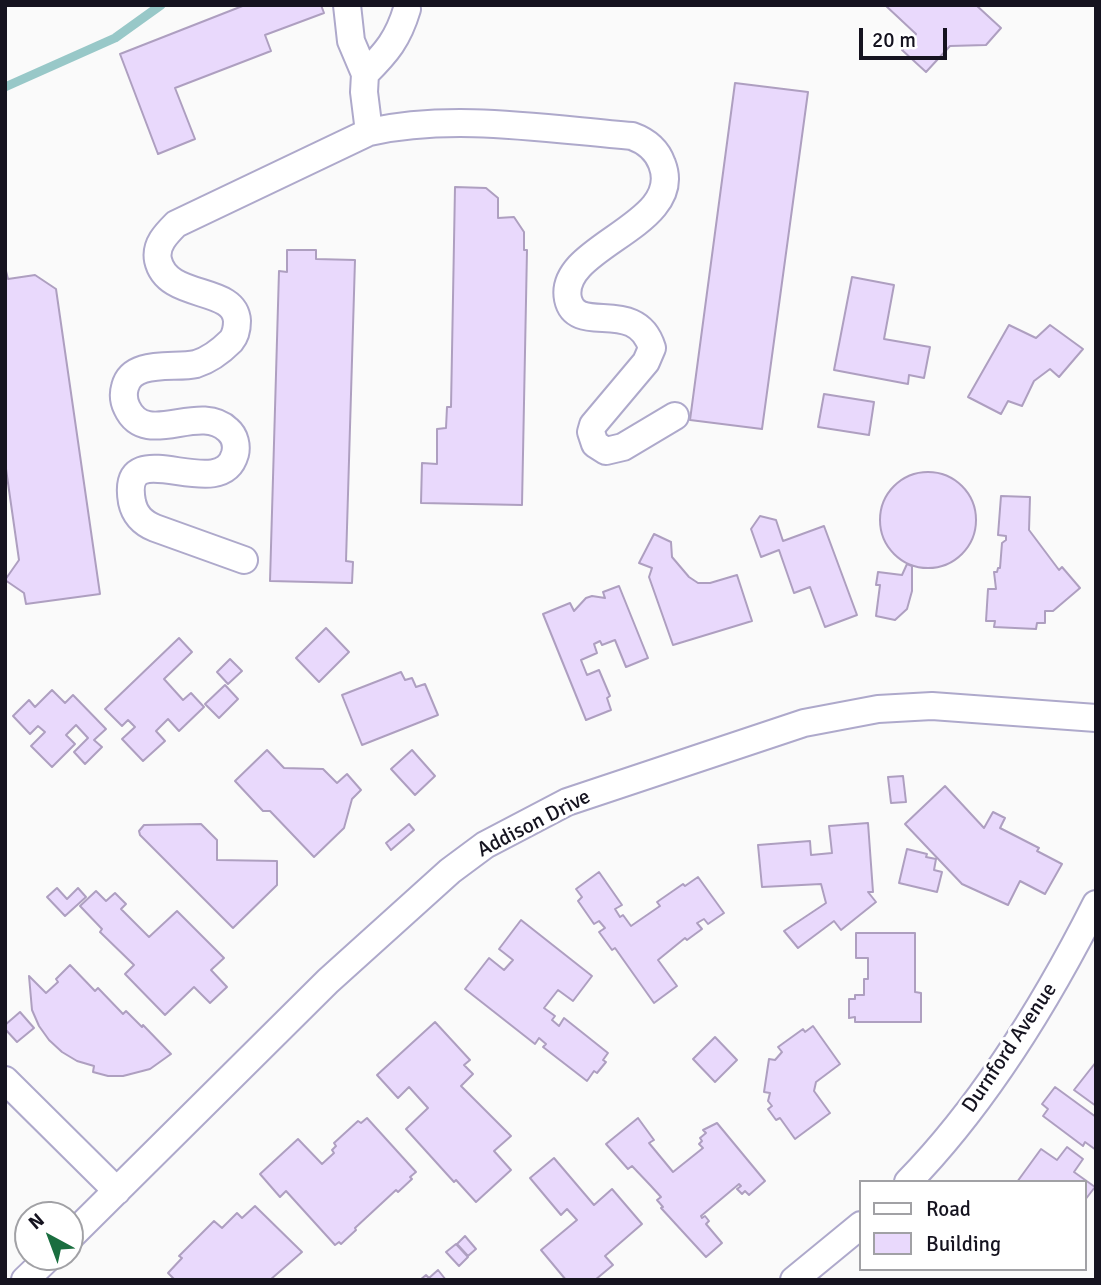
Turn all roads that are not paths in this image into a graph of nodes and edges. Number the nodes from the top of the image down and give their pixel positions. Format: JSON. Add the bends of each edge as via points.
{"nodes":[{"id":1,"x":346,"y":5,"type":"edge"},
{"id":2,"x":407,"y":9,"type":"dead end"},
{"id":3,"x":365,"y":74,"type":"junction"},
{"id":4,"x":369,"y":132,"type":"junction"},
{"id":5,"x":675,"y":416,"type":"dead end"},
{"id":6,"x":244,"y":560,"type":"dead end"},
{"id":7,"x":1096,"y":718,"type":"edge"},
{"id":8,"x":1096,"y":904,"type":"edge"},
{"id":9,"x":5,"y":1080,"type":"edge"},
{"id":10,"x":910,"y":1180,"type":"edge"},
{"id":11,"x":117,"y":1191,"type":"junction"},
{"id":12,"x":84,"y":1223,"type":"edge"},
{"id":13,"x":860,"y":1226,"type":"edge"},
{"id":14,"x":794,"y":1280,"type":"edge"}],
"edges":[{"from":1,"to":3,"type":"street","via":[[351,41]]},
{"from":2,"to":3,"type":"street","via":[[390,49]]},
{"from":3,"to":4,"type":"street"},
{"from":4,"to":5,"type":"street","via":[[433,124],[503,125],[632,136],[649,144],[665,171],[660,198],[650,212],[577,271],[568,284],[568,298],[575,311],[592,318],[634,322],[643,328],[652,348],[646,362],[593,425],[595,444],[606,451],[623,447]]},
{"from":4,"to":6,"type":"street","via":[[176,224],[159,246],[159,262],[167,278],[226,303],[237,316],[237,330],[218,352],[199,363],[133,374],[125,386],[124,401],[139,423],[157,426],[213,420],[234,437],[235,454],[225,468],[212,475],[155,467],[139,472],[131,489],[133,508],[142,521],[155,528]]},
{"from":7,"to":11,"type":"street","name":"Addison Drive","via":[[932,706],[878,709],[804,723],[567,802],[485,845],[450,871],[328,981]]},
{"from":8,"to":10,"type":"street","name":"Durnford Avenue","via":[[1052,986],[969,1112]]},
{"from":9,"to":11,"type":"street"},
{"from":11,"to":12,"type":"street","name":"Addison Drive"},
{"from":13,"to":14,"type":"street"}]}
